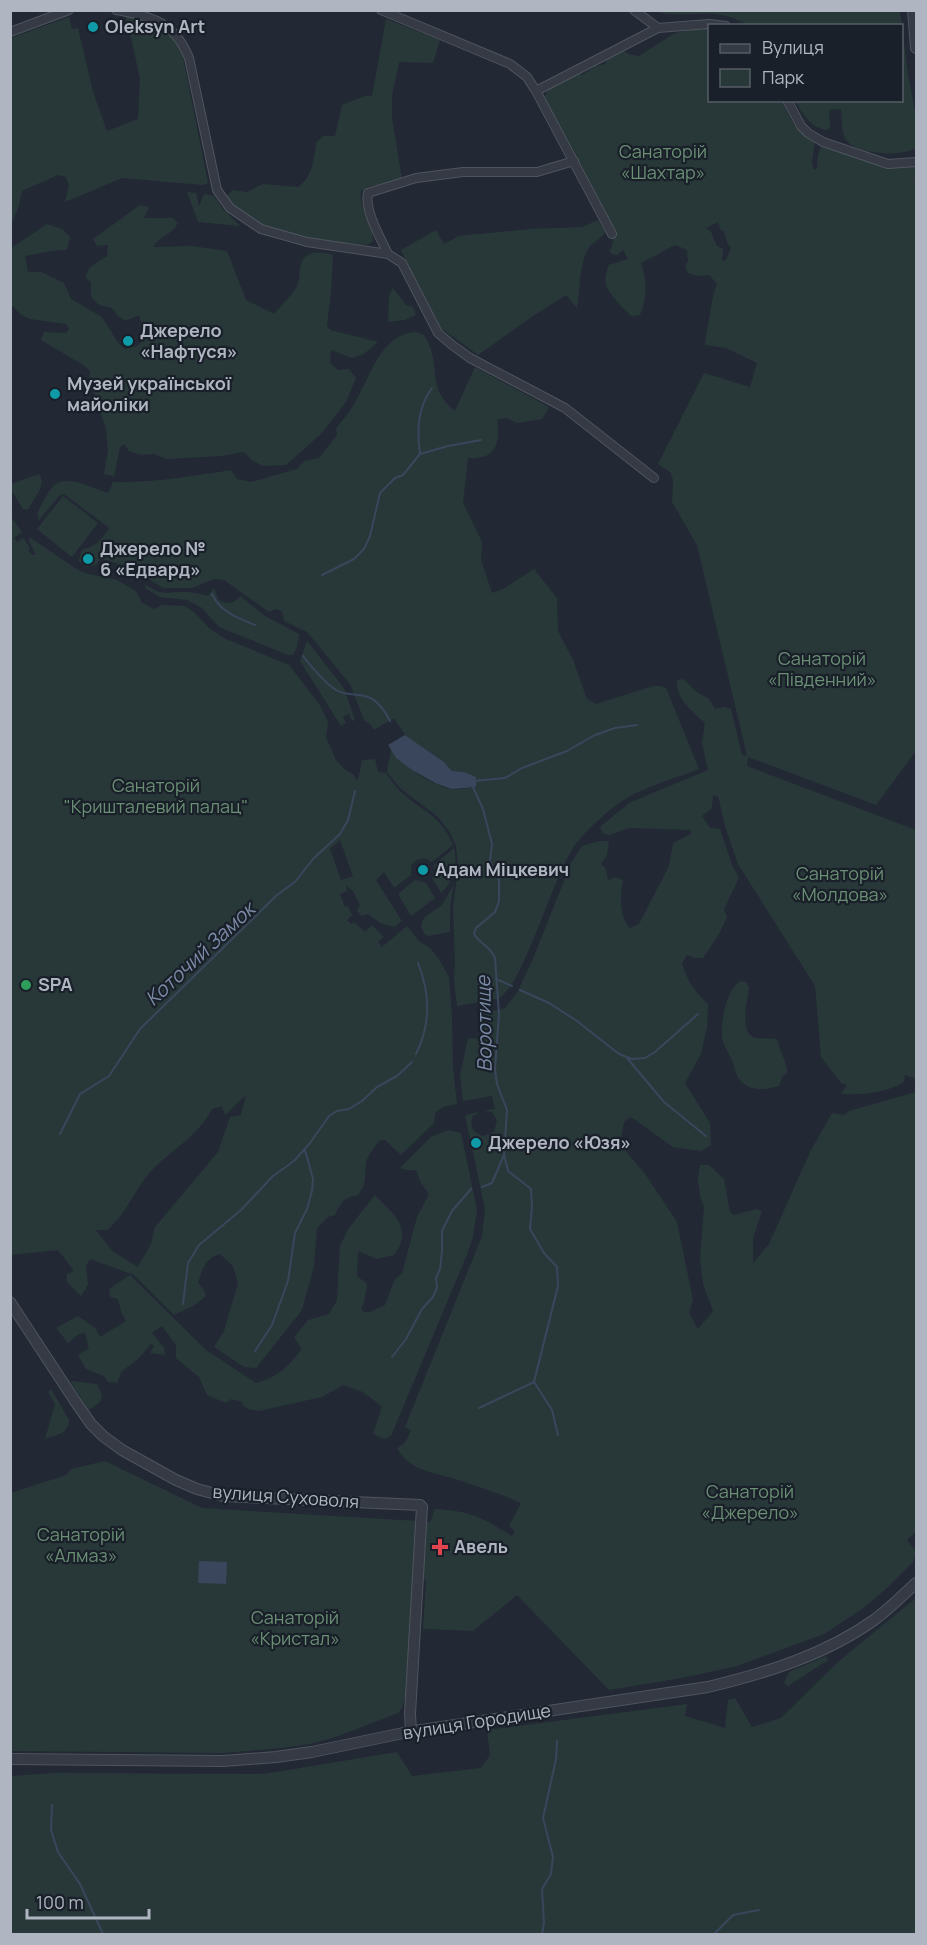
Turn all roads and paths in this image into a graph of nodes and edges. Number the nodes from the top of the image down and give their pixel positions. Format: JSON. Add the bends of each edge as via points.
{"nodes":[{"id":1,"x":69,"y":10,"type":"edge"},
{"id":2,"x":116,"y":10,"type":"edge"},
{"id":3,"x":381,"y":10,"type":"edge"},
{"id":4,"x":634,"y":10,"type":"edge"},
{"id":5,"x":913,"y":10,"type":"edge"},
{"id":6,"x":708,"y":24,"type":"edge"},
{"id":7,"x":658,"y":28,"type":"junction"},
{"id":8,"x":10,"y":32,"type":"edge"},
{"id":9,"x":916,"y":48,"type":"edge"},
{"id":10,"x":536,"y":91,"type":"junction"},
{"id":11,"x":788,"y":102,"type":"edge"},
{"id":12,"x":574,"y":161,"type":"junction"},
{"id":13,"x":916,"y":162,"type":"edge"},
{"id":14,"x":612,"y":234,"type":"dead end"},
{"id":15,"x":388,"y":254,"type":"junction"},
{"id":16,"x":654,"y":478,"type":"dead end"},
{"id":17,"x":12,"y":1308,"type":"edge"},
{"id":18,"x":916,"y":1583,"type":"edge"},
{"id":19,"x":411,"y":1731,"type":"junction"},
{"id":20,"x":10,"y":1759,"type":"edge"}],
"edges":[{"from":1,"to":8,"type":"street"},
{"from":2,"to":15,"type":"street","via":[[158,21],[182,42],[189,57],[217,190],[230,208],[261,229],[307,242]]},
{"from":3,"to":10,"type":"street","via":[[510,64],[527,77]]},
{"from":4,"to":7,"type":"street"},
{"from":5,"to":9,"type":"street"},
{"from":6,"to":7,"type":"street"},
{"from":7,"to":10,"type":"street"},
{"from":10,"to":12,"type":"street"},
{"from":11,"to":13,"type":"street","via":[[801,126],[823,142],[888,164]]},
{"from":12,"to":14,"type":"street"},
{"from":12,"to":15,"type":"street","via":[[537,172],[464,172],[416,178],[368,193],[374,224]]},
{"from":15,"to":16,"type":"street","via":[[402,263],[438,333],[452,345],[565,408]]},
{"from":17,"to":19,"type":"street","name":"вулиця Суховоля","via":[[92,1424],[114,1445],[176,1479],[223,1496],[420,1505]]},
{"from":18,"to":19,"type":"street","name":"вулиця Городище","via":[[876,1619],[843,1640],[755,1675],[669,1694]]},
{"from":19,"to":20,"type":"street","name":"вулиця Городище","via":[[312,1752],[223,1761]]}]}
